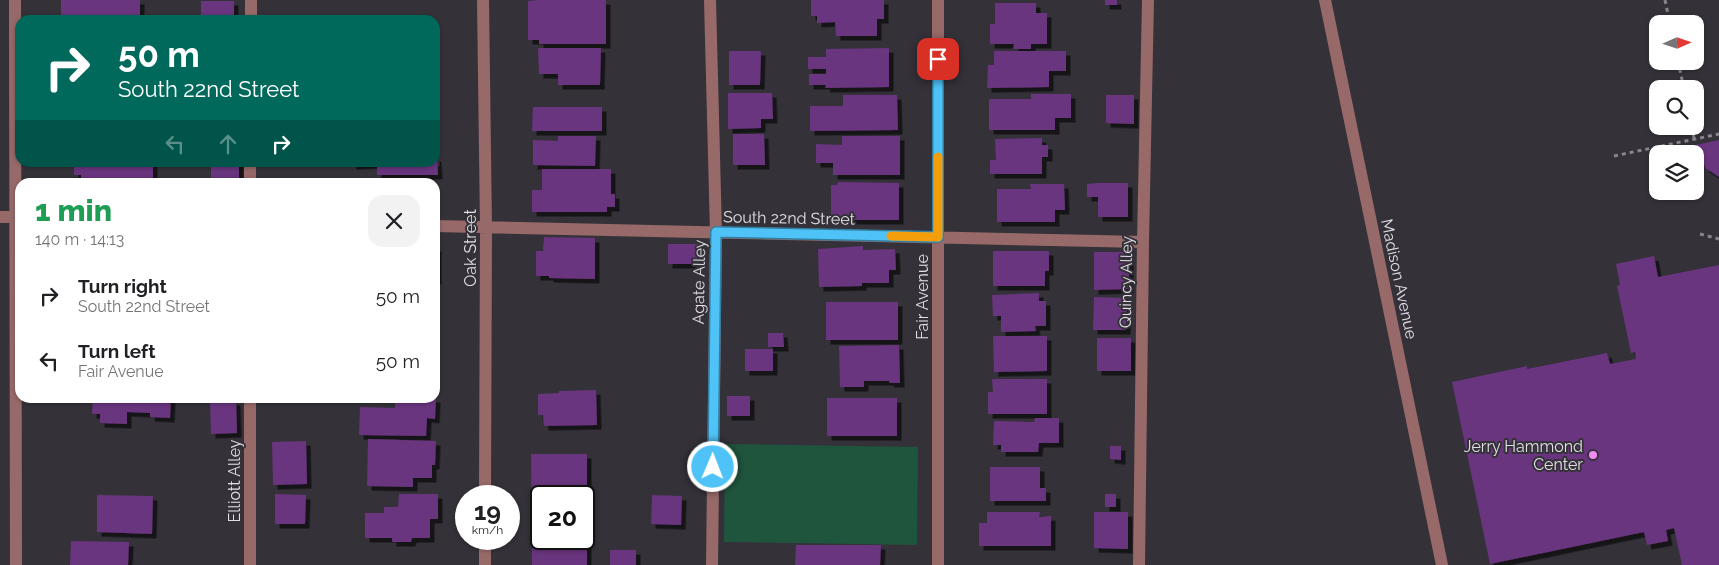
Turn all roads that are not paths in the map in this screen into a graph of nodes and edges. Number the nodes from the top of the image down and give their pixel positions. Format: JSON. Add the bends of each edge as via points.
{"nodes":[{"id":1,"x":15,"y":0,"type":"edge"},
{"id":2,"x":251,"y":0,"type":"edge"},
{"id":3,"x":483,"y":0,"type":"edge"},
{"id":4,"x":710,"y":0,"type":"edge"},
{"id":5,"x":938,"y":0,"type":"edge"},
{"id":6,"x":1148,"y":0,"type":"edge"},
{"id":7,"x":1325,"y":0,"type":"edge"},
{"id":8,"x":15,"y":15,"type":"edge"},
{"id":9,"x":251,"y":15,"type":"edge"},
{"id":10,"x":0,"y":217,"type":"edge"},
{"id":11,"x":15,"y":217,"type":"edge"},
{"id":12,"x":440,"y":226,"type":"edge"},
{"id":13,"x":486,"y":228,"type":"junction"},
{"id":14,"x":716,"y":232,"type":"junction"},
{"id":15,"x":938,"y":237,"type":"junction"},
{"id":16,"x":1143,"y":242,"type":"junction"},
{"id":17,"x":16,"y":403,"type":"edge"},
{"id":18,"x":250,"y":403,"type":"edge"},
{"id":19,"x":485,"y":485,"type":"edge"},
{"id":20,"x":485,"y":550,"type":"edge"},
{"id":21,"x":16,"y":565,"type":"edge"},
{"id":22,"x":250,"y":565,"type":"edge"},
{"id":23,"x":485,"y":565,"type":"edge"},
{"id":24,"x":712,"y":565,"type":"edge"},
{"id":25,"x":938,"y":565,"type":"edge"},
{"id":26,"x":1139,"y":565,"type":"edge"},
{"id":27,"x":1442,"y":565,"type":"edge"}],
"edges":[{"from":1,"to":8,"type":"street"},
{"from":2,"to":9,"type":"street"},
{"from":3,"to":13,"type":"street","name":"Oak Street"},
{"from":4,"to":14,"type":"street","name":"Agate Alley"},
{"from":5,"to":15,"type":"street","name":"Fair Avenue"},
{"from":6,"to":16,"type":"street","name":"Quincy Alley"},
{"from":7,"to":27,"type":"street","name":"Madison Avenue"},
{"from":10,"to":11,"type":"street"},
{"from":12,"to":13,"type":"street","name":"South 22nd Street"},
{"from":13,"to":14,"type":"street","name":"South 22nd Street"},
{"from":13,"to":19,"type":"street","name":"Oak Street"},
{"from":14,"to":15,"type":"street","name":"South 22nd Street"},
{"from":14,"to":24,"type":"street","name":"Agate Alley"},
{"from":15,"to":16,"type":"street","name":"South 22nd Street"},
{"from":15,"to":25,"type":"street","name":"Fair Avenue"},
{"from":16,"to":26,"type":"street","name":"Quincy Alley"},
{"from":17,"to":21,"type":"street"},
{"from":18,"to":22,"type":"street","name":"Elliott Alley"},
{"from":20,"to":23,"type":"street"}]}
